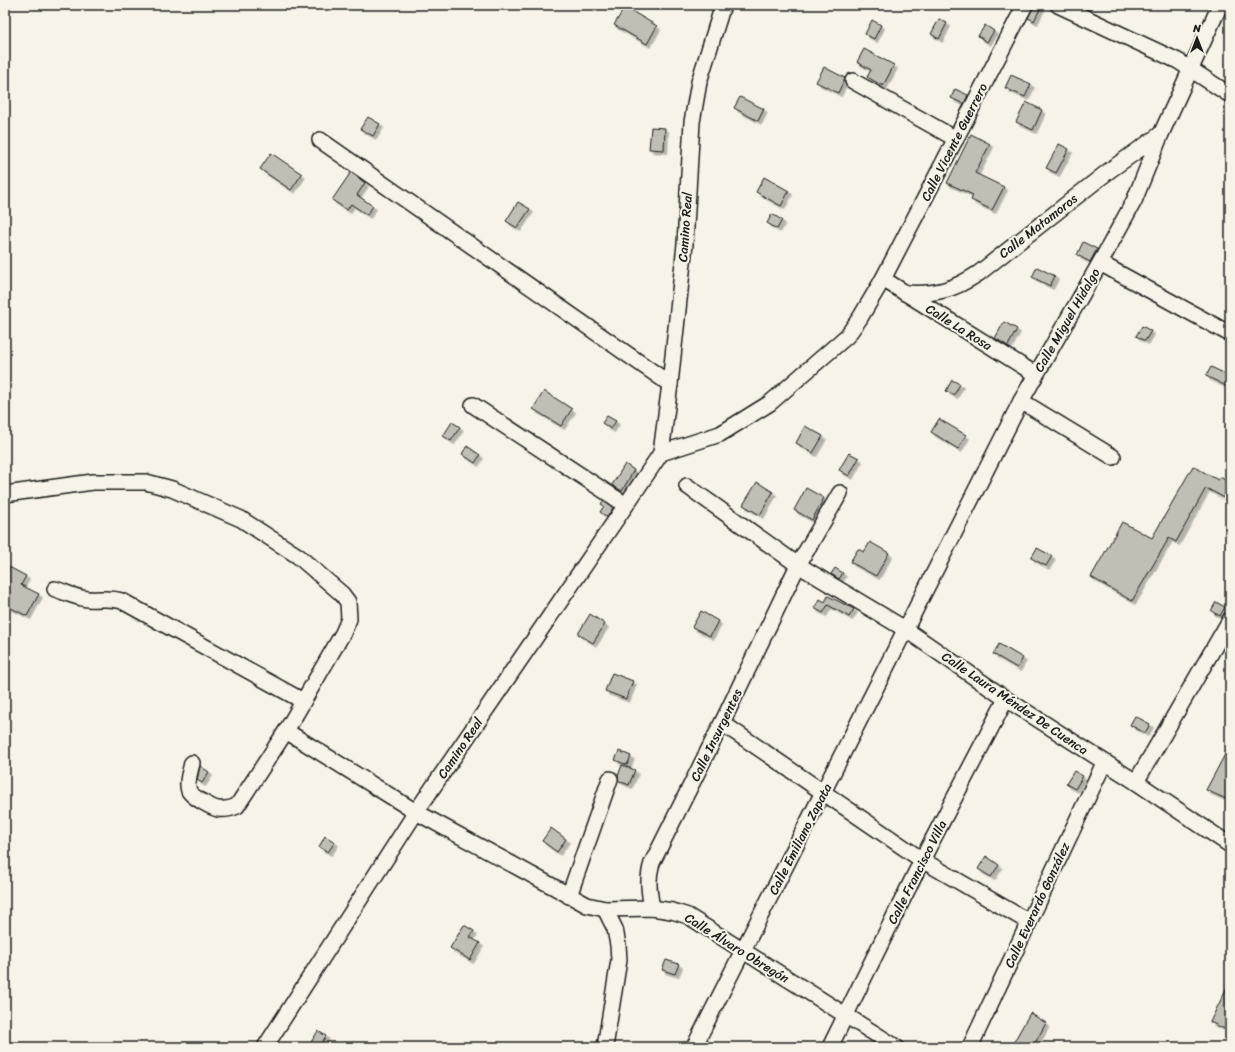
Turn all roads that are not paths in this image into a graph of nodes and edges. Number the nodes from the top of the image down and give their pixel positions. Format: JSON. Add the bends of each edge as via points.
{"nodes":[{"id":1,"x":723,"y":5,"type":"edge"},
{"id":2,"x":1025,"y":5,"type":"edge"},
{"id":3,"x":1058,"y":5,"type":"edge"},
{"id":4,"x":1220,"y":5,"type":"edge"},
{"id":5,"x":1190,"y":70,"type":"junction"},
{"id":6,"x":853,"y":81,"type":"dead end"},
{"id":7,"x":1230,"y":95,"type":"edge"},
{"id":8,"x":1161,"y":134,"type":"junction"},
{"id":9,"x":956,"y":139,"type":"junction"},
{"id":10,"x":320,"y":140,"type":"dead end"},
{"id":11,"x":1100,"y":263,"type":"junction"},
{"id":12,"x":883,"y":279,"type":"junction"},
{"id":13,"x":905,"y":293,"type":"junction"},
{"id":14,"x":1230,"y":334,"type":"edge"},
{"id":15,"x":1036,"y":374,"type":"junction"},
{"id":16,"x":670,"y":384,"type":"junction"},
{"id":17,"x":1022,"y":401,"type":"junction"},
{"id":18,"x":473,"y":405,"type":"dead end"},
{"id":19,"x":660,"y":453,"type":"junction"},
{"id":20,"x":1113,"y":457,"type":"dead end"},
{"id":21,"x":687,"y":486,"type":"dead end"},
{"id":22,"x":840,"y":493,"type":"dead end"},
{"id":23,"x":5,"y":494,"type":"edge"},
{"id":24,"x":626,"y":505,"type":"junction"},
{"id":25,"x":798,"y":565,"type":"junction"},
{"id":26,"x":55,"y":589,"type":"dead end"},
{"id":27,"x":1230,"y":620,"type":"edge"},
{"id":28,"x":905,"y":629,"type":"junction"},
{"id":29,"x":1006,"y":699,"type":"junction"},
{"id":30,"x":303,"y":701,"type":"junction"},
{"id":31,"x":722,"y":723,"type":"junction"},
{"id":32,"x":286,"y":731,"type":"junction"},
{"id":33,"x":192,"y":763,"type":"dead end"},
{"id":34,"x":1104,"y":763,"type":"junction"},
{"id":35,"x":610,"y":779,"type":"dead end"},
{"id":36,"x":1136,"y":782,"type":"junction"},
{"id":37,"x":824,"y":792,"type":"junction"},
{"id":38,"x":416,"y":812,"type":"junction"},
{"id":39,"x":1230,"y":845,"type":"edge"},
{"id":40,"x":922,"y":860,"type":"junction"},
{"id":41,"x":569,"y":896,"type":"junction"},
{"id":42,"x":652,"y":908,"type":"junction"},
{"id":43,"x":605,"y":909,"type":"junction"},
{"id":44,"x":1029,"y":922,"type":"junction"},
{"id":45,"x":743,"y":951,"type":"junction"},
{"id":46,"x":845,"y":1016,"type":"junction"},
{"id":47,"x":265,"y":1047,"type":"edge"},
{"id":48,"x":605,"y":1047,"type":"edge"},
{"id":49,"x":694,"y":1047,"type":"edge"},
{"id":50,"x":830,"y":1047,"type":"edge"},
{"id":51,"x":896,"y":1047,"type":"edge"},
{"id":52,"x":970,"y":1047,"type":"edge"}],
"edges":[{"from":1,"to":16,"type":"street","name":"Camino Real","via":[[699,82],[692,122],[685,244]]},
{"from":2,"to":9,"type":"street","name":"Calle Vicente Guerrero"},
{"from":3,"to":5,"type":"street","via":[[1178,61]]},
{"from":4,"to":5,"type":"street","name":"Calle Miguel Hidalgo"},
{"from":5,"to":7,"type":"street"},
{"from":5,"to":8,"type":"street","name":"Calle Miguel Hidalgo"},
{"from":6,"to":9,"type":"street"},
{"from":8,"to":11,"type":"street","name":"Calle Miguel Hidalgo","via":[[1134,201]]},
{"from":8,"to":13,"type":"street","name":"Calle Matamoros","via":[[1110,170],[966,282],[936,293]]},
{"from":9,"to":12,"type":"street","name":"Calle Vicente Guerrero"},
{"from":10,"to":16,"type":"street"},
{"from":11,"to":14,"type":"street"},
{"from":11,"to":15,"type":"street","name":"Calle Miguel Hidalgo"},
{"from":12,"to":13,"type":"street","name":"Calle La Rosa"},
{"from":12,"to":19,"type":"street","via":[[847,336],[770,403],[720,434]]},
{"from":13,"to":15,"type":"street","name":"Calle La Rosa"},
{"from":15,"to":17,"type":"street","name":"Calle Miguel Hidalgo"},
{"from":16,"to":19,"type":"street","name":"Camino Real"},
{"from":17,"to":20,"type":"street"},
{"from":17,"to":28,"type":"street","name":"Calle Miguel Hidalgo"},
{"from":18,"to":24,"type":"street"},
{"from":19,"to":24,"type":"street","name":"Camino Real"},
{"from":21,"to":25,"type":"street","name":"Calle Laura Méndez De Cuenca"},
{"from":22,"to":25,"type":"street","name":"Calle Insurgentes"},
{"from":23,"to":30,"type":"street","via":[[93,482],[146,482],[172,489],[241,520],[298,556],[342,594],[348,602],[349,619]]},
{"from":24,"to":38,"type":"street","name":"Camino Real"},
{"from":25,"to":28,"type":"street","name":"Calle Laura Méndez De Cuenca"},
{"from":25,"to":31,"type":"street","name":"Calle Insurgentes"},
{"from":26,"to":30,"type":"street","via":[[79,598],[114,598],[122,601]]},
{"from":27,"to":36,"type":"street"},
{"from":28,"to":29,"type":"street","name":"Calle Laura Méndez De Cuenca"},
{"from":28,"to":37,"type":"street","name":"Calle Emiliano Zapata"},
{"from":29,"to":34,"type":"street","name":"Calle Laura Méndez De Cuenca"},
{"from":29,"to":40,"type":"street","name":"Calle Francisco Villa"},
{"from":30,"to":32,"type":"street"},
{"from":31,"to":37,"type":"street"},
{"from":31,"to":42,"type":"street","name":"Calle Insurgentes","via":[[652,863],[648,883]]},
{"from":32,"to":33,"type":"street","via":[[237,806],[229,809],[216,809],[192,796],[188,783]]},
{"from":32,"to":38,"type":"street","name":"Calle Álvaro Obregón"},
{"from":34,"to":36,"type":"street","name":"Calle Laura Méndez De Cuenca"},
{"from":34,"to":44,"type":"street","name":"Calle Everardo González"},
{"from":35,"to":41,"type":"street"},
{"from":36,"to":39,"type":"street","name":"Calle Laura Méndez De Cuenca"},
{"from":37,"to":40,"type":"street"},
{"from":37,"to":45,"type":"street","name":"Calle Emiliano Zapata"},
{"from":38,"to":41,"type":"street","name":"Calle Álvaro Obregón"},
{"from":38,"to":47,"type":"street","name":"Camino Real"},
{"from":40,"to":44,"type":"street"},
{"from":40,"to":46,"type":"street","name":"Calle Francisco Villa"},
{"from":41,"to":43,"type":"street","name":"Calle Álvaro Obregón","via":[[587,905]]},
{"from":42,"to":43,"type":"street","name":"Calle Álvaro Obregón"},
{"from":42,"to":45,"type":"street","name":"Calle Álvaro Obregón","via":[[688,916]]},
{"from":43,"to":48,"type":"street","via":[[615,929],[619,960]]},
{"from":44,"to":52,"type":"street","name":"Calle Everardo González"},
{"from":45,"to":46,"type":"street","name":"Calle Álvaro Obregón"},
{"from":45,"to":49,"type":"street","name":"Calle Emiliano Zapata"},
{"from":46,"to":50,"type":"street","name":"Calle Francisco Villa"},
{"from":46,"to":51,"type":"street","name":"Calle Álvaro Obregón"}]}
